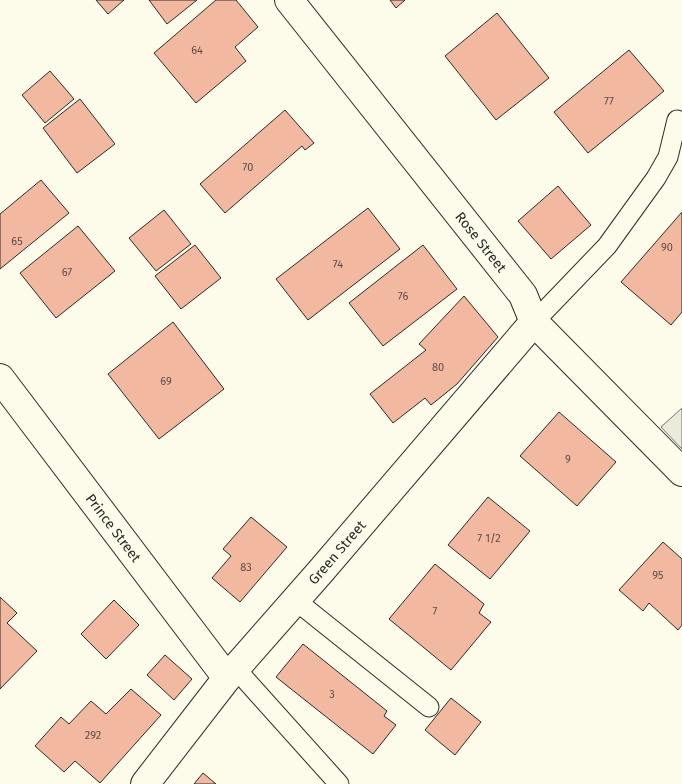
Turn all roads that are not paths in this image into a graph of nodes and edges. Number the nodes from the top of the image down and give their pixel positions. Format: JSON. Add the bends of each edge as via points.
{"nodes":[{"id":1,"x":289,"y":0,"type":"edge"},
{"id":2,"x":677,"y":120,"type":"dead end"},
{"id":3,"x":534,"y":322,"type":"junction"},
{"id":4,"x":0,"y":378,"type":"edge"},
{"id":5,"x":682,"y":472,"type":"edge"},
{"id":6,"x":295,"y":600,"type":"junction"},
{"id":7,"x":231,"y":673,"type":"junction"},
{"id":8,"x":429,"y":707,"type":"dead end"},
{"id":9,"x":145,"y":784,"type":"edge"},
{"id":10,"x":339,"y":784,"type":"edge"}],
"edges":[{"from":1,"to":3,"type":"street","name":"Rose Street","via":[[524,295]]},
{"from":2,"to":3,"type":"lane","via":[[668,157],[656,178],[607,246]]},
{"from":3,"to":5,"type":"street","name":"Rose Street"},
{"from":3,"to":6,"type":"street","name":"Green Street"},
{"from":4,"to":7,"type":"street","name":"Prince Street"},
{"from":6,"to":7,"type":"street","name":"Green Street"},
{"from":6,"to":8,"type":"lane"},
{"from":7,"to":9,"type":"street","name":"Green Street"},
{"from":7,"to":10,"type":"lane"}]}
